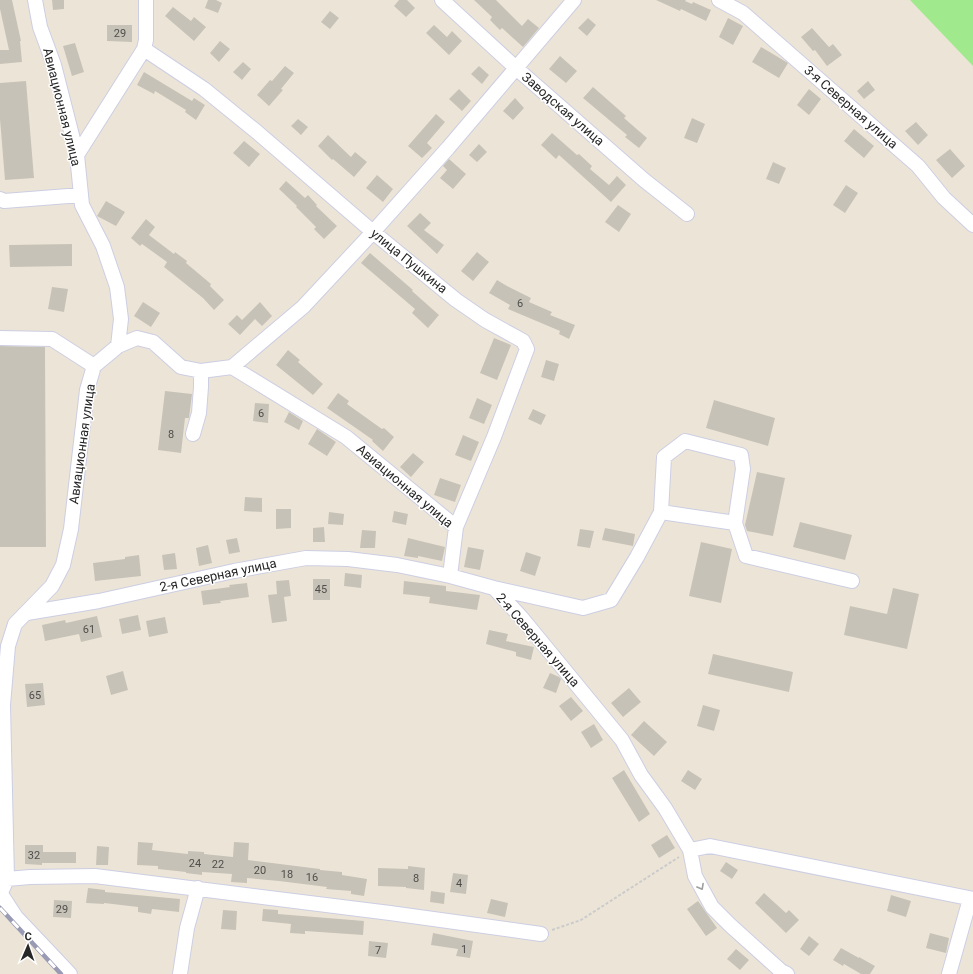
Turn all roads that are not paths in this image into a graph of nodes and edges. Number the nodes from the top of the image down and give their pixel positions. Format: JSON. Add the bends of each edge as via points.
{"nodes":[{"id":1,"x":35,"y":0,"type":"edge"},
{"id":2,"x":146,"y":0,"type":"edge"},
{"id":3,"x":442,"y":0,"type":"edge"},
{"id":4,"x":574,"y":0,"type":"edge"},
{"id":5,"x":719,"y":0,"type":"edge"},
{"id":6,"x":144,"y":49,"type":"junction"},
{"id":7,"x":516,"y":68,"type":"junction"},
{"id":8,"x":77,"y":155,"type":"junction"},
{"id":9,"x":81,"y":195,"type":"junction"},
{"id":10,"x":0,"y":199,"type":"edge"},
{"id":11,"x":687,"y":214,"type":"dead end"},
{"id":12,"x":973,"y":225,"type":"edge"},
{"id":13,"x":373,"y":232,"type":"junction"},
{"id":14,"x":0,"y":338,"type":"edge"},
{"id":15,"x":118,"y":346,"type":"junction"},
{"id":16,"x":94,"y":366,"type":"junction"},
{"id":17,"x":232,"y":367,"type":"junction"},
{"id":18,"x":201,"y":372,"type":"junction"},
{"id":19,"x":193,"y":434,"type":"dead end"},
{"id":20,"x":661,"y":512,"type":"junction"},
{"id":21,"x":735,"y":523,"type":"junction"},
{"id":22,"x":456,"y":526,"type":"junction"},
{"id":23,"x":450,"y":576,"type":"junction"},
{"id":24,"x":852,"y":581,"type":"dead end"},
{"id":25,"x":494,"y":588,"type":"junction"},
{"id":26,"x":28,"y":613,"type":"junction"},
{"id":27,"x":690,"y":850,"type":"junction"},
{"id":28,"x":7,"y":879,"type":"junction"},
{"id":29,"x":198,"y":888,"type":"junction"},
{"id":30,"x":0,"y":894,"type":"edge"},
{"id":31,"x":972,"y":899,"type":"edge"},
{"id":32,"x":541,"y":934,"type":"road end"},
{"id":33,"x":70,"y":974,"type":"edge"},
{"id":34,"x":180,"y":974,"type":"edge"},
{"id":35,"x":787,"y":974,"type":"edge"},
{"id":36,"x":949,"y":974,"type":"edge"}],
"edges":[{"from":1,"to":8,"type":"street","name":"Авиационная улица","via":[[40,27],[54,65]]},
{"from":2,"to":6,"type":"street"},
{"from":3,"to":7,"type":"street","name":"Заводская улица"},
{"from":4,"to":7,"type":"street"},
{"from":5,"to":12,"type":"street","name":"3-я Северная улица","via":[[743,13],[918,166],[944,198]]},
{"from":6,"to":8,"type":"street"},
{"from":6,"to":13,"type":"street","name":"улица Пушкина","via":[[204,89]]},
{"from":7,"to":11,"type":"street","name":"Заводская улица","via":[[644,180]]},
{"from":7,"to":13,"type":"street"},
{"from":8,"to":9,"type":"street","name":"Авиационная улица"},
{"from":9,"to":10,"type":"street","via":[[4,201]]},
{"from":9,"to":15,"type":"street","name":"Авиационная улица","via":[[82,205],[104,246],[117,287],[121,319]]},
{"from":13,"to":17,"type":"street","via":[[303,307]]},
{"from":13,"to":22,"type":"street","name":"улица Пушкина","via":[[456,300],[523,341],[527,350]]},
{"from":14,"to":16,"type":"street","via":[[52,339]]},
{"from":15,"to":16,"type":"street","name":"Авиационная улица"},
{"from":15,"to":18,"type":"street","via":[[137,338],[153,342],[181,367]]},
{"from":16,"to":26,"type":"street","name":"Авиационная улица","via":[[87,390],[71,529],[63,565],[52,586]]},
{"from":17,"to":18,"type":"street"},
{"from":17,"to":22,"type":"street","name":"Авиационная улица","via":[[346,437]]},
{"from":18,"to":19,"type":"street","via":[[199,413]]},
{"from":20,"to":21,"type":"street"},
{"from":20,"to":21,"type":"street","via":[[664,457],[685,441],[741,455],[743,469]]},
{"from":20,"to":25,"type":"street","via":[[611,600],[583,608]]},
{"from":21,"to":24,"type":"street","via":[[746,556]]},
{"from":22,"to":23,"type":"street","name":"Авиационная улица"},
{"from":23,"to":25,"type":"street","name":"2-я Северная улица"},
{"from":23,"to":26,"type":"street","name":"2-я Северная улица","via":[[397,565],[348,559],[306,558]]},
{"from":25,"to":27,"type":"street","name":"2-я Северная улица","via":[[622,740],[641,775],[665,808]]},
{"from":26,"to":28,"type":"street","name":"Авиационная улица","via":[[15,624],[8,646],[3,705]]},
{"from":27,"to":31,"type":"street","via":[[710,846]]},
{"from":27,"to":35,"type":"street","name":"2-я Северная улица","one_way":true,"via":[[695,876],[712,907]]},
{"from":28,"to":29,"type":"street","via":[[95,876]]},
{"from":28,"to":30,"type":"street"},
{"from":29,"to":32,"type":"street"},
{"from":29,"to":34,"type":"street","via":[[187,928]]},
{"from":30,"to":33,"type":"street","via":[[16,917]]},
{"from":31,"to":36,"type":"street"}]}
